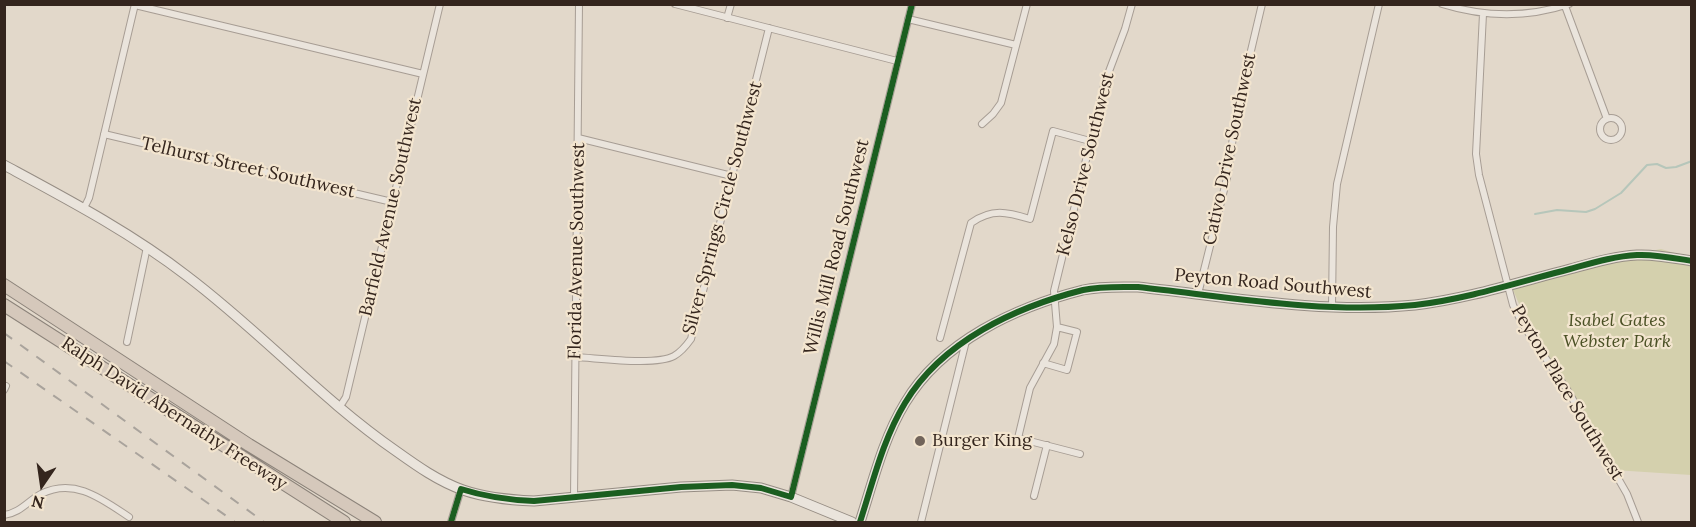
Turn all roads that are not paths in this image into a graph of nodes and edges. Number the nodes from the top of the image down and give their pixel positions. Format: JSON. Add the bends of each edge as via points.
{"nodes":[{"id":1,"x":440,"y":4,"type":"edge"},
{"id":2,"x":579,"y":4,"type":"edge"},
{"id":3,"x":675,"y":4,"type":"edge"},
{"id":4,"x":731,"y":4,"type":"edge"},
{"id":5,"x":912,"y":4,"type":"edge"},
{"id":6,"x":1027,"y":4,"type":"edge"},
{"id":7,"x":1132,"y":4,"type":"edge"},
{"id":8,"x":1262,"y":4,"type":"edge"},
{"id":9,"x":1379,"y":4,"type":"edge"},
{"id":10,"x":1442,"y":4,"type":"edge"},
{"id":11,"x":135,"y":5,"type":"edge"},
{"id":12,"x":1567,"y":5,"type":"edge"},
{"id":13,"x":1483,"y":14,"type":"junction"},
{"id":14,"x":727,"y":18,"type":"junction"},
{"id":15,"x":908,"y":19,"type":"junction"},
{"id":16,"x":769,"y":28,"type":"junction"},
{"id":17,"x":1017,"y":42,"type":"junction"},
{"id":18,"x":897,"y":61,"type":"junction"},
{"id":19,"x":423,"y":74,"type":"junction"},
{"id":20,"x":1607,"y":119,"type":"dead end"},
{"id":21,"x":982,"y":124,"type":"dead end"},
{"id":22,"x":104,"y":134,"type":"junction"},
{"id":23,"x":578,"y":138,"type":"junction"},
{"id":24,"x":1090,"y":141,"type":"junction"},
{"id":25,"x":4,"y":165,"type":"edge"},
{"id":26,"x":732,"y":176,"type":"junction"},
{"id":27,"x":392,"y":202,"type":"junction"},
{"id":28,"x":84,"y":208,"type":"junction"},
{"id":29,"x":147,"y":246,"type":"junction"},
{"id":30,"x":1692,"y":261,"type":"edge"},
{"id":31,"x":4,"y":285,"type":"edge"},
{"id":32,"x":1508,"y":285,"type":"junction"},
{"id":33,"x":1198,"y":294,"type":"junction"},
{"id":34,"x":1053,"y":300,"type":"junction"},
{"id":35,"x":4,"y":305,"type":"edge"},
{"id":36,"x":1332,"y":307,"type":"junction"},
{"id":37,"x":1057,"y":327,"type":"junction"},
{"id":38,"x":940,"y":338,"type":"dead end"},
{"id":39,"x":966,"y":341,"type":"junction"},
{"id":40,"x":127,"y":342,"type":"dead end"},
{"id":41,"x":575,"y":357,"type":"junction"},
{"id":42,"x":1043,"y":363,"type":"junction"},
{"id":43,"x":339,"y":408,"type":"junction"},
{"id":44,"x":1047,"y":446,"type":"junction"},
{"id":45,"x":1080,"y":454,"type":"dead end"},
{"id":46,"x":461,"y":489,"type":"junction"},
{"id":47,"x":1034,"y":496,"type":"dead end"},
{"id":48,"x":791,"y":497,"type":"junction"},
{"id":49,"x":574,"y":498,"type":"junction"},
{"id":50,"x":4,"y":515,"type":"edge"},
{"id":51,"x":129,"y":517,"type":"dead end"},
{"id":52,"x":344,"y":522,"type":"edge"},
{"id":53,"x":375,"y":522,"type":"edge"},
{"id":54,"x":451,"y":522,"type":"edge"},
{"id":55,"x":852,"y":522,"type":"edge"},
{"id":56,"x":860,"y":522,"type":"edge"},
{"id":57,"x":921,"y":522,"type":"edge"},
{"id":58,"x":1638,"y":522,"type":"edge"}],
"edges":[{"from":1,"to":19,"type":"street","name":"Barfield Avenue Southwest"},
{"from":2,"to":23,"type":"street","name":"Florida Avenue Southwest"},
{"from":3,"to":14,"type":"street"},
{"from":4,"to":14,"type":"street"},
{"from":5,"to":15,"type":"street","name":"Willis Mill Road Southwest"},
{"from":6,"to":17,"type":"street"},
{"from":7,"to":24,"type":"street","name":"Kelso Drive Southwest"},
{"from":8,"to":33,"type":"street","name":"Cativo Drive Southwest","via":[[1227,178]]},
{"from":9,"to":36,"type":"street","via":[[1337,184]]},
{"from":10,"to":13,"type":"street"},
{"from":11,"to":19,"type":"street"},
{"from":11,"to":22,"type":"street"},
{"from":12,"to":13,"type":"street","via":[[1524,14]]},
{"from":12,"to":20,"type":"street"},
{"from":13,"to":32,"type":"street","name":"Peyton Place Southwest","via":[[1476,154]]},
{"from":14,"to":16,"type":"street"},
{"from":15,"to":17,"type":"street"},
{"from":15,"to":18,"type":"street","name":"Willis Mill Road Southwest"},
{"from":16,"to":18,"type":"street"},
{"from":16,"to":26,"type":"street","name":"Silver Springs Circle Southwest"},
{"from":17,"to":21,"type":"street","via":[[1001,103]]},
{"from":18,"to":48,"type":"street","name":"Willis Mill Road Southwest"},
{"from":19,"to":27,"type":"street","name":"Barfield Avenue Southwest"},
{"from":22,"to":27,"type":"street","name":"Telhurst Street Southwest"},
{"from":22,"to":28,"type":"street"},
{"from":23,"to":26,"type":"street"},
{"from":23,"to":41,"type":"street","name":"Florida Avenue Southwest"},
{"from":24,"to":34,"type":"street","name":"Kelso Drive Southwest"},
{"from":24,"to":38,"type":"street","via":[[1053,130],[1030,219],[1008,212],[990,213],[971,223]]},
{"from":25,"to":28,"type":"main road"},
{"from":26,"to":41,"type":"street","name":"Silver Springs Circle Southwest","via":[[694,330],[685,347],[673,357],[657,361]]},
{"from":27,"to":43,"type":"street","name":"Barfield Avenue Southwest","via":[[346,397]]},
{"from":28,"to":29,"type":"main road"},
{"from":29,"to":40,"type":"street"},
{"from":29,"to":43,"type":"main road","via":[[223,304]]},
{"from":30,"to":32,"type":"main road","name":"Peyton Road Southwest","via":[[1637,255],[1602,260]]},
{"from":31,"to":53,"type":"highway","name":"Ralph David Abernathy Freeway"},
{"from":32,"to":36,"type":"main road","name":"Peyton Road Southwest","via":[[1418,304]]},
{"from":32,"to":58,"type":"street","name":"Peyton Place Southwest","via":[[1523,325],[1568,391],[1627,494]]},
{"from":33,"to":34,"type":"main road","name":"Peyton Road Southwest","via":[[1112,287],[1084,290]]},
{"from":33,"to":36,"type":"main road","name":"Peyton Road Southwest"},
{"from":34,"to":37,"type":"street","name":"Kelso Drive Southwest"},
{"from":34,"to":39,"type":"main road","name":"Peyton Road Southwest","via":[[1010,315]]},
{"from":35,"to":52,"type":"highway","name":"Ralph David Abernathy Freeway"},
{"from":37,"to":42,"type":"street","via":[[1054,344]]},
{"from":37,"to":42,"type":"street","via":[[1077,332],[1067,370]]},
{"from":39,"to":56,"type":"main road","name":"Peyton Road Southwest","via":[[930,371],[905,402],[889,434]]},
{"from":39,"to":57,"type":"street"},
{"from":41,"to":49,"type":"street","name":"Florida Avenue Southwest"},
{"from":42,"to":44,"type":"street","via":[[1030,387],[1018,438]]},
{"from":43,"to":46,"type":"main road","via":[[420,468]]},
{"from":44,"to":45,"type":"street"},
{"from":44,"to":47,"type":"street"},
{"from":46,"to":49,"type":"main road","via":[[511,501]]},
{"from":46,"to":54,"type":"street"},
{"from":48,"to":49,"type":"main road","via":[[732,485]]},
{"from":48,"to":55,"type":"main road"},
{"from":50,"to":51,"type":"street","via":[[20,510],[41,494],[71,488],[86,490]]}]}
